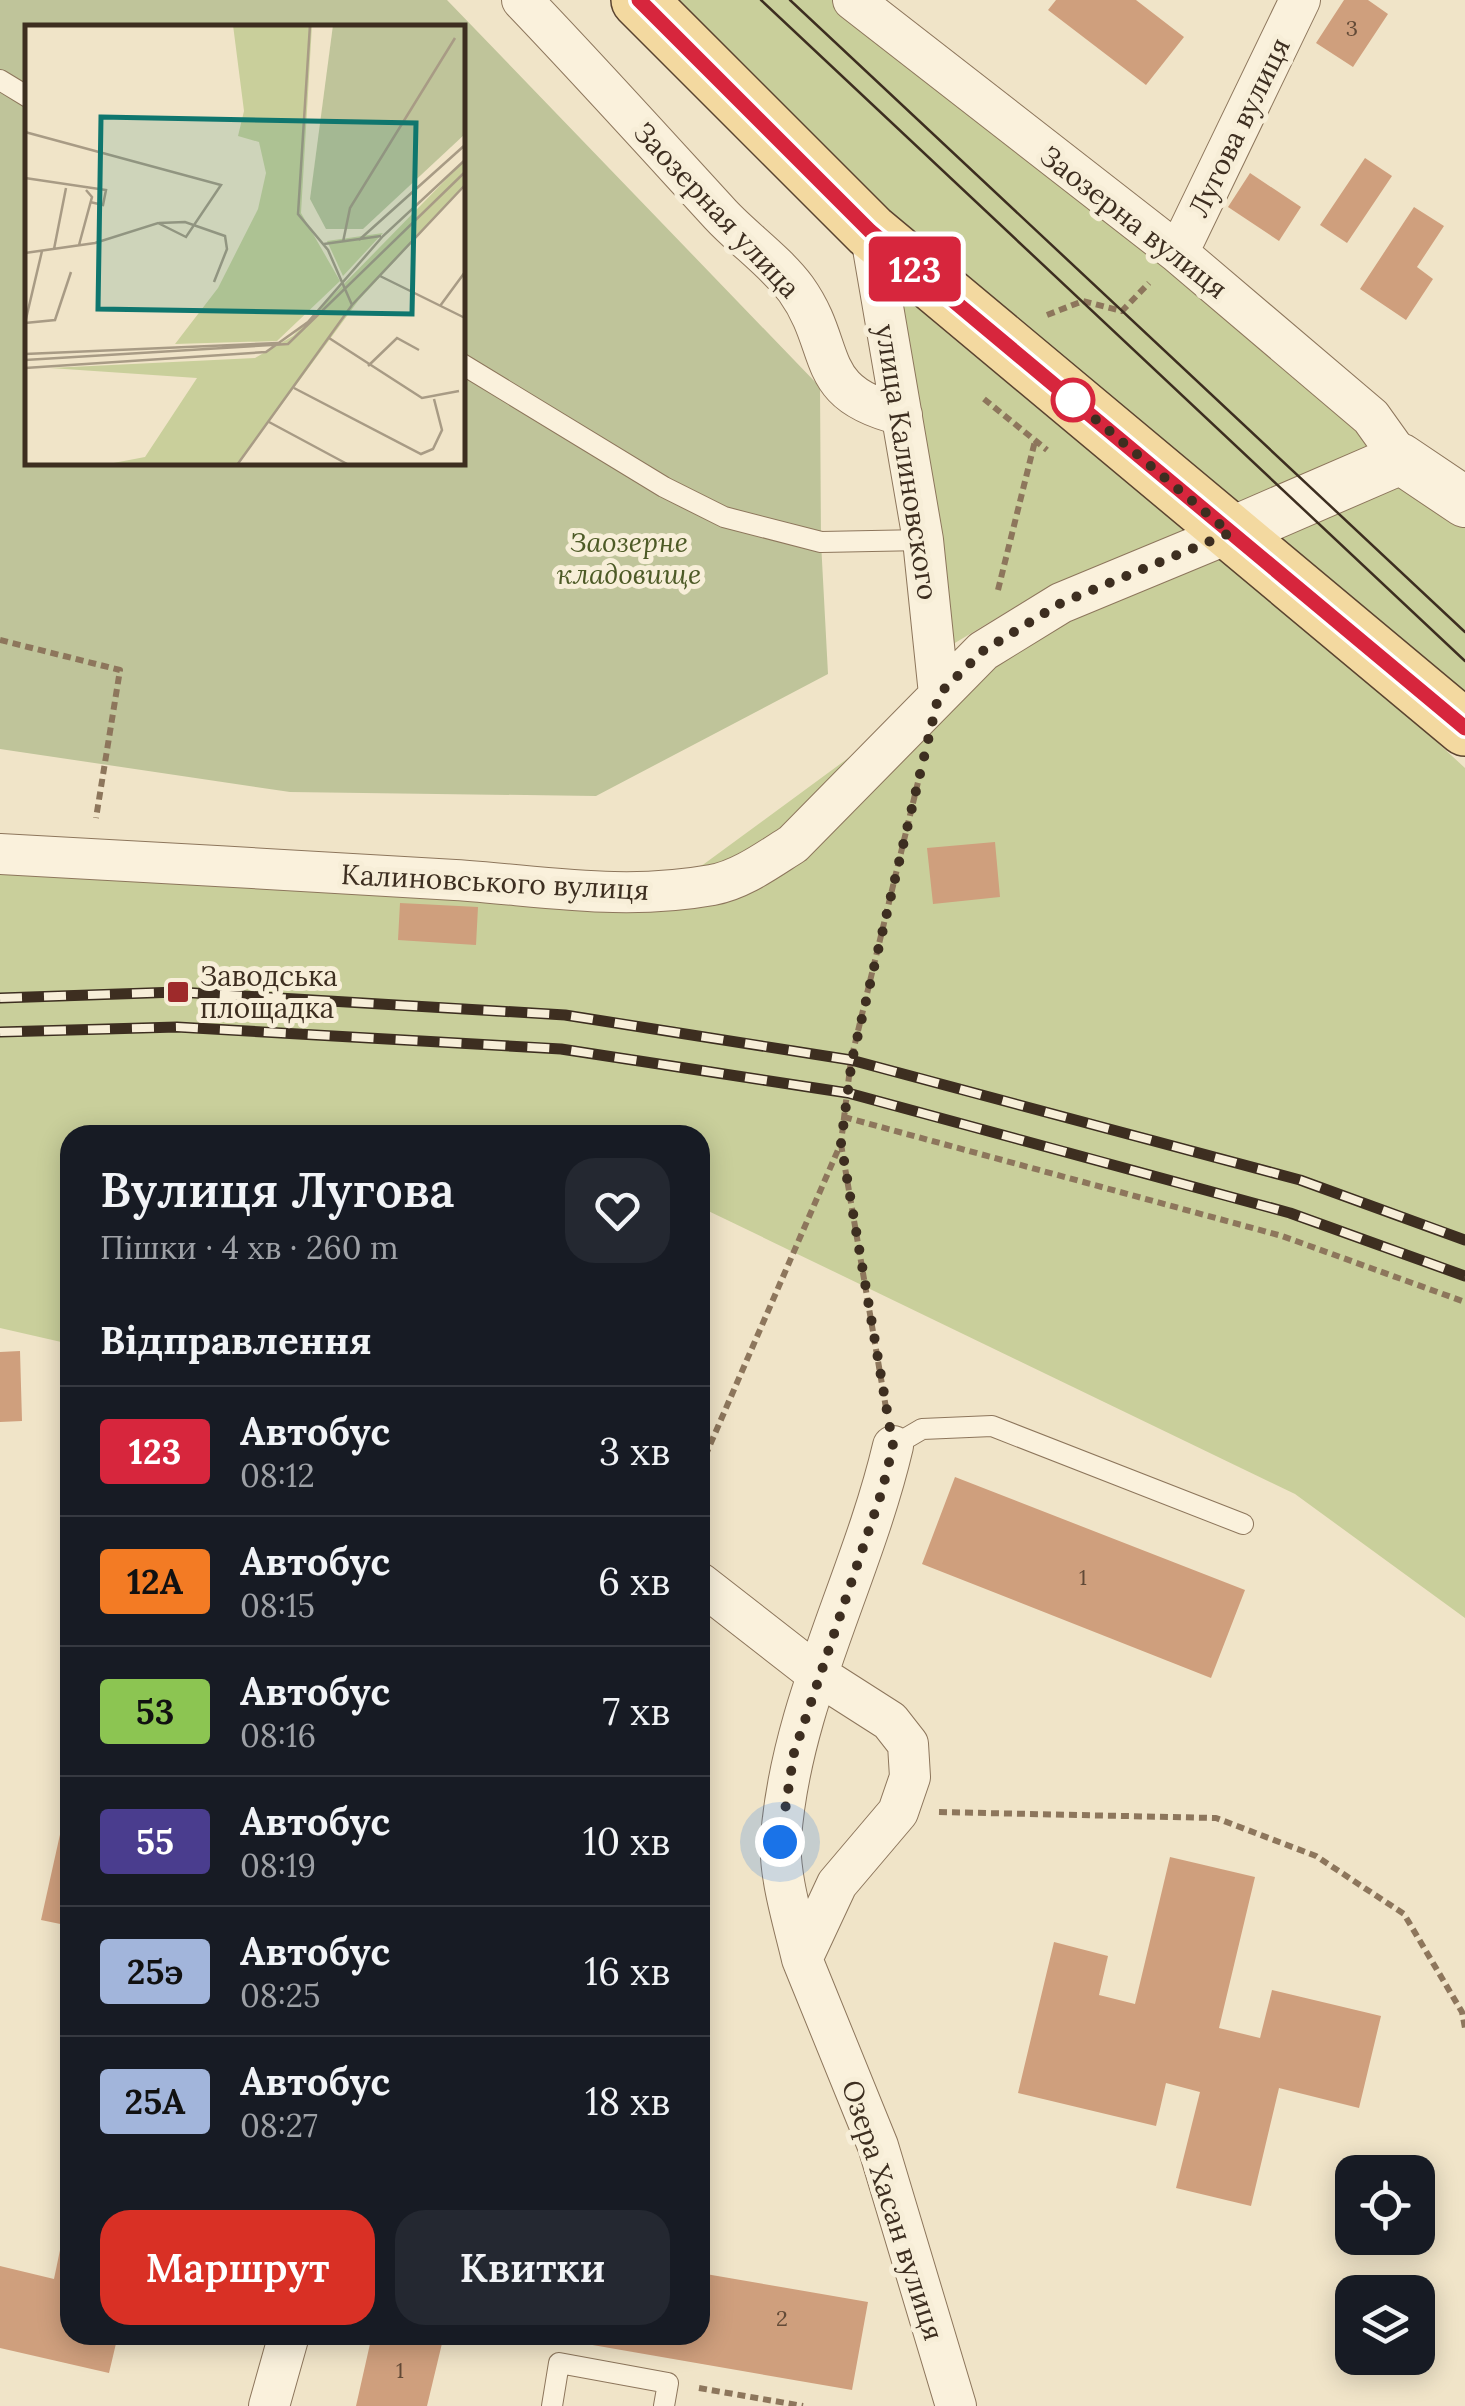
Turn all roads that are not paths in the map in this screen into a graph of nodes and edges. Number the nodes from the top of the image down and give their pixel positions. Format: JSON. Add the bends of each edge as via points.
{"nodes":[{"id":1,"x":522,"y":0,"type":"edge"},
{"id":2,"x":639,"y":0,"type":"edge"},
{"id":3,"x":853,"y":0,"type":"edge"},
{"id":4,"x":1300,"y":0,"type":"edge"},
{"id":5,"x":0,"y":80,"type":"edge"},
{"id":6,"x":25,"y":95,"type":"edge"},
{"id":7,"x":870,"y":231,"type":"junction"},
{"id":8,"x":1178,"y":253,"type":"junction"},
{"id":9,"x":465,"y":366,"type":"edge"},
{"id":10,"x":902,"y":415,"type":"junction"},
{"id":11,"x":1401,"y":459,"type":"junction"},
{"id":12,"x":1465,"y":502,"type":"edge"},
{"id":13,"x":1230,"y":533,"type":"junction"},
{"id":14,"x":923,"y":540,"type":"junction"},
{"id":15,"x":939,"y":694,"type":"junction"},
{"id":16,"x":1465,"y":728,"type":"edge"},
{"id":17,"x":0,"y":854,"type":"edge"},
{"id":18,"x":893,"y":1446,"type":"joint"},
{"id":19,"x":1243,"y":1524,"type":"dead end"},
{"id":20,"x":710,"y":1590,"type":"edge"},
{"id":21,"x":818,"y":1676,"type":"junction"},
{"id":22,"x":802,"y":1960,"type":"junction"},
{"id":23,"x":285,"y":2345,"type":"edge"},
{"id":24,"x":270,"y":2406,"type":"edge"},
{"id":25,"x":552,"y":2406,"type":"edge"},
{"id":26,"x":664,"y":2406,"type":"edge"},
{"id":27,"x":956,"y":2406,"type":"edge"}],
"edges":[{"from":1,"to":10,"type":"street","name":"Заозерная улица","via":[[792,284],[846,389],[871,407]]},
{"from":2,"to":7,"type":"main road"},
{"from":3,"to":8,"type":"street","name":"Заозерна вулиця"},
{"from":4,"to":8,"type":"street","name":"Лугова вулиця"},
{"from":5,"to":6,"type":"lane"},
{"from":7,"to":10,"type":"street","name":"улица Калиновского"},
{"from":7,"to":13,"type":"main road"},
{"from":8,"to":11,"type":"street","name":"Заозерна вулиця","via":[[1371,417]]},
{"from":9,"to":14,"type":"lane","via":[[664,487],[724,516],[822,542]]},
{"from":10,"to":14,"type":"street","name":"улица Калиновского"},
{"from":11,"to":12,"type":"street","name":"Заозерна вулиця"},
{"from":11,"to":13,"type":"street"},
{"from":13,"to":15,"type":"street","name":"Калиновського вулиця","via":[[1061,603],[983,651]]},
{"from":13,"to":16,"type":"main road"},
{"from":14,"to":15,"type":"street","name":"улица Калиновского"},
{"from":15,"to":17,"type":"street","name":"Калиновського вулиця","via":[[793,844],[717,884],[590,894],[462,880]]},
{"from":18,"to":19,"type":"lane","via":[[922,1429],[992,1426]]},
{"from":18,"to":21,"type":"street","name":"Озера Хасан вулиця"},
{"from":20,"to":21,"type":"street"},
{"from":21,"to":22,"type":"street","name":"Озера Хасан вулиця","via":[[794,1753],[780,1842]]},
{"from":21,"to":22,"type":"street","via":[[890,1721],[908,1744],[910,1777],[898,1812],[838,1884]]},
{"from":22,"to":27,"type":"street","name":"Озера Хасан вулиця","via":[[878,2146]]},
{"from":23,"to":24,"type":"street"},
{"from":25,"to":26,"type":"lane","via":[[559,2364],[668,2382]]}]}
